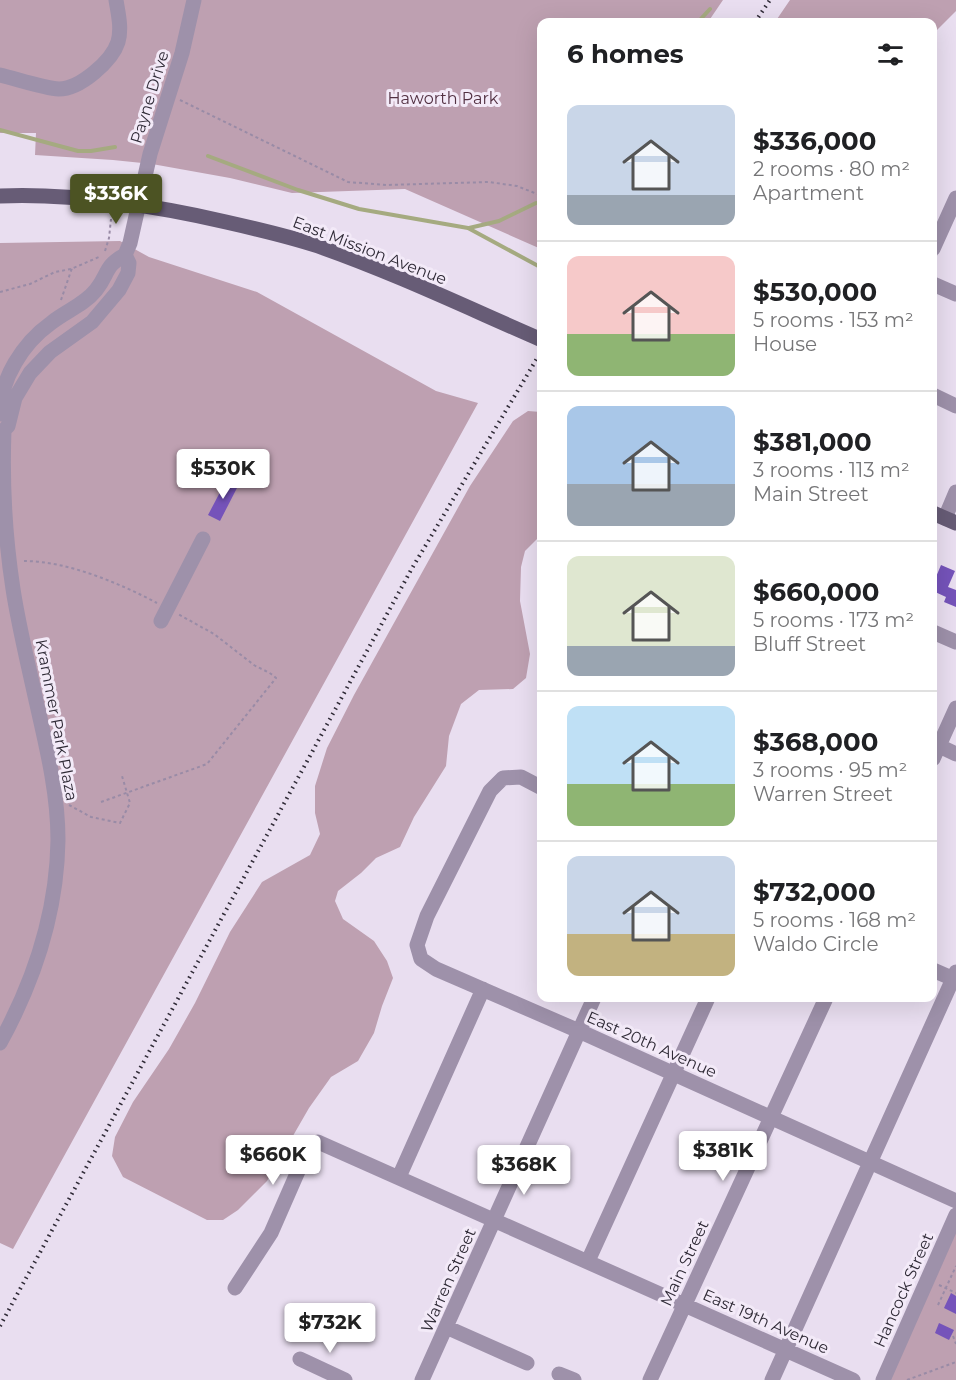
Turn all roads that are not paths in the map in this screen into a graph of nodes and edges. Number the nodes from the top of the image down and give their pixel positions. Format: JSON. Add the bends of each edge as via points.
{"nodes":[{"id":1,"x":116,"y":0,"type":"edge"},
{"id":2,"x":194,"y":0,"type":"edge"},
{"id":3,"x":0,"y":75,"type":"edge"},
{"id":4,"x":0,"y":196,"type":"edge"},
{"id":5,"x":956,"y":198,"type":"edge"},
{"id":6,"x":138,"y":204,"type":"junction"},
{"id":7,"x":937,"y":240,"type":"edge"},
{"id":8,"x":125,"y":255,"type":"junction"},
{"id":9,"x":937,"y":286,"type":"edge"},
{"id":10,"x":956,"y":294,"type":"edge"},
{"id":11,"x":71,"y":311,"type":"junction"},
{"id":12,"x":82,"y":330,"type":"junction"},
{"id":13,"x":537,"y":338,"type":"edge"},
{"id":14,"x":937,"y":397,"type":"edge"},
{"id":15,"x":956,"y":406,"type":"edge"},
{"id":16,"x":0,"y":414,"type":"edge"},
{"id":17,"x":2,"y":427,"type":"edge"},
{"id":18,"x":956,"y":492,"type":"edge"},
{"id":19,"x":944,"y":518,"type":"edge"},
{"id":20,"x":203,"y":539,"type":"dead end"},
{"id":21,"x":164,"y":615,"type":"road end"},
{"id":22,"x":937,"y":634,"type":"edge"},
{"id":23,"x":956,"y":642,"type":"edge"},
{"id":24,"x":956,"y":708,"type":"edge"},
{"id":25,"x":937,"y":746,"type":"edge"},
{"id":26,"x":937,"y":750,"type":"edge"},
{"id":27,"x":956,"y":754,"type":"edge"},
{"id":28,"x":537,"y":785,"type":"edge"},
{"id":29,"x":937,"y":971,"type":"edge"},
{"id":30,"x":955,"y":977,"type":"edge"},
{"id":31,"x":483,"y":989,"type":"junction"},
{"id":32,"x":592,"y":1002,"type":"edge"},
{"id":33,"x":706,"y":1002,"type":"edge"},
{"id":34,"x":824,"y":1002,"type":"edge"},
{"id":35,"x":579,"y":1031,"type":"junction"},
{"id":36,"x":0,"y":1043,"type":"edge"},
{"id":37,"x":674,"y":1074,"type":"junction"},
{"id":38,"x":771,"y":1118,"type":"junction"},
{"id":39,"x":871,"y":1163,"type":"junction"},
{"id":40,"x":399,"y":1177,"type":"junction"},
{"id":41,"x":956,"y":1201,"type":"edge"},
{"id":42,"x":956,"y":1215,"type":"edge"},
{"id":43,"x":495,"y":1219,"type":"junction"},
{"id":44,"x":588,"y":1261,"type":"junction"},
{"id":45,"x":235,"y":1288,"type":"dead end"},
{"id":46,"x":684,"y":1304,"type":"junction"},
{"id":47,"x":446,"y":1327,"type":"junction"},
{"id":48,"x":786,"y":1350,"type":"junction"},
{"id":49,"x":300,"y":1359,"type":"dead end"},
{"id":50,"x":527,"y":1363,"type":"dead end"},
{"id":51,"x":559,"y":1374,"type":"dead end"},
{"id":52,"x":342,"y":1380,"type":"edge"},
{"id":53,"x":422,"y":1380,"type":"edge"},
{"id":54,"x":574,"y":1380,"type":"edge"},
{"id":55,"x":650,"y":1380,"type":"edge"},
{"id":56,"x":772,"y":1380,"type":"edge"},
{"id":57,"x":853,"y":1380,"type":"edge"},
{"id":58,"x":883,"y":1380,"type":"edge"}],
"edges":[{"from":1,"to":3,"type":"street","via":[[118,42],[87,78],[73,87],[59,89]]},
{"from":2,"to":6,"type":"street","name":"Payne Drive"},
{"from":4,"to":6,"type":"main road","name":"East Mission Avenue"},
{"from":5,"to":7,"type":"street"},
{"from":6,"to":8,"type":"street","name":"Krammer Park Plaza"},
{"from":6,"to":13,"type":"main road","name":"East Mission Avenue","via":[[277,233],[316,246]]},
{"from":8,"to":11,"type":"street","name":"Krammer Park Plaza","via":[[113,261],[97,290]]},
{"from":8,"to":12,"type":"street","name":"Krammer Park Plaza","via":[[128,273],[119,290],[100,315]]},
{"from":9,"to":10,"type":"street"},
{"from":11,"to":12,"type":"street"},
{"from":11,"to":16,"type":"street","name":"Krammer Park Plaza","via":[[51,322],[19,356]]},
{"from":12,"to":17,"type":"street","name":"Krammer Park Plaza","via":[[50,352],[30,373],[15,398],[8,426]]},
{"from":14,"to":15,"type":"street"},
{"from":17,"to":36,"type":"street","name":"Krammer Park Plaza","via":[[2,474],[13,589],[48,755],[58,839],[56,874],[42,943],[23,996]]},
{"from":18,"to":19,"type":"street"},
{"from":20,"to":21,"type":"street"},
{"from":22,"to":23,"type":"street"},
{"from":24,"to":25,"type":"street"},
{"from":26,"to":27,"type":"street"},
{"from":28,"to":31,"type":"street","name":"East 20th Avenue","via":[[521,777],[503,778],[490,791],[417,945],[421,959]]},
{"from":29,"to":30,"type":"street"},
{"from":30,"to":39,"type":"street"},
{"from":31,"to":35,"type":"street","name":"East 20th Avenue"},
{"from":31,"to":40,"type":"street"},
{"from":32,"to":35,"type":"street","name":"Warren Street"},
{"from":33,"to":37,"type":"street"},
{"from":34,"to":38,"type":"street","name":"Main Street"},
{"from":35,"to":37,"type":"street","name":"East 20th Avenue"},
{"from":35,"to":43,"type":"street","name":"Warren Street"},
{"from":37,"to":38,"type":"street","name":"East 20th Avenue"},
{"from":37,"to":44,"type":"street"},
{"from":38,"to":39,"type":"street","name":"East 20th Avenue"},
{"from":38,"to":46,"type":"street","name":"Main Street"},
{"from":39,"to":41,"type":"street","name":"East 20th Avenue"},
{"from":39,"to":48,"type":"street"},
{"from":40,"to":43,"type":"street","name":"East 19th Avenue"},
{"from":40,"to":45,"type":"street","name":"East 19th Avenue","via":[[318,1142],[306,1153],[271,1233]]},
{"from":42,"to":58,"type":"street","name":"Hancock Street"},
{"from":43,"to":44,"type":"street","name":"East 19th Avenue"},
{"from":43,"to":47,"type":"street","name":"Warren Street"},
{"from":44,"to":46,"type":"street","name":"East 19th Avenue"},
{"from":46,"to":48,"type":"street","name":"East 19th Avenue"},
{"from":46,"to":55,"type":"street","name":"Main Street"},
{"from":47,"to":50,"type":"street"},
{"from":47,"to":53,"type":"street","name":"Warren Street"},
{"from":48,"to":56,"type":"street"},
{"from":48,"to":57,"type":"street","name":"East 19th Avenue"},
{"from":49,"to":52,"type":"street"},
{"from":51,"to":54,"type":"street"}]}
